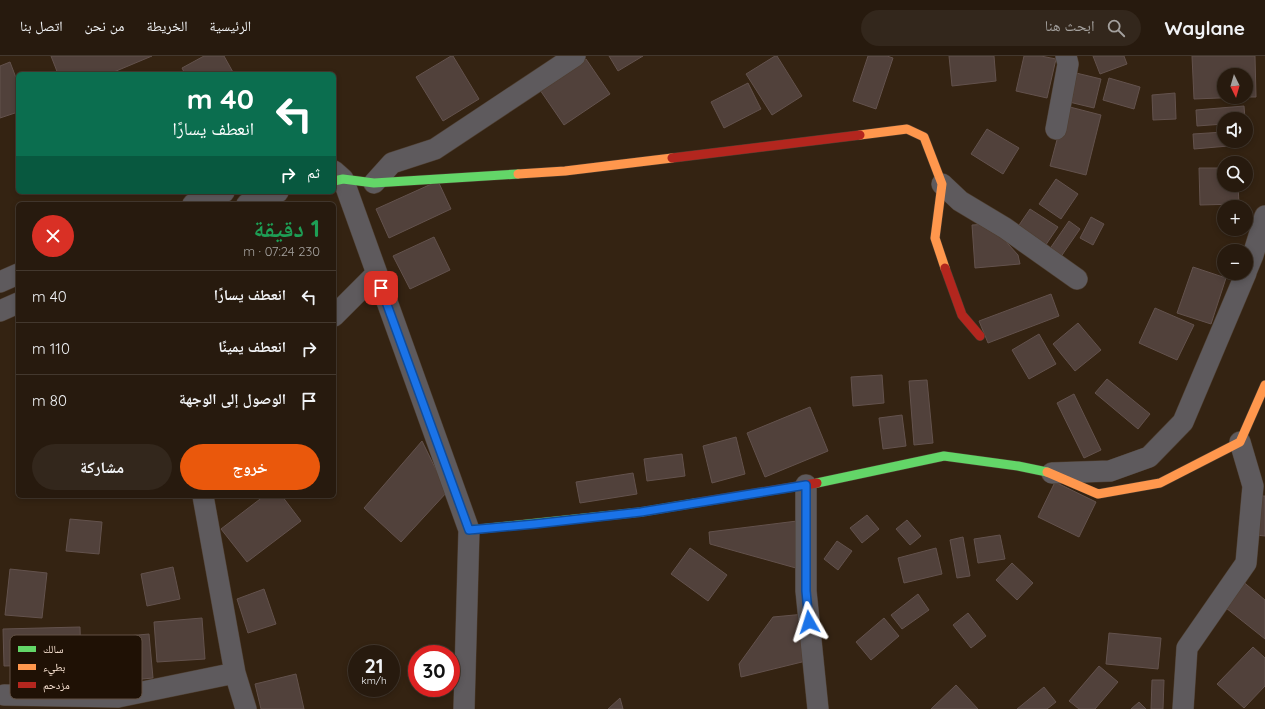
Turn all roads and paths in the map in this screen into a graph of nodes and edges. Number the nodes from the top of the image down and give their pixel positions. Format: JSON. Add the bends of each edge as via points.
{"nodes":[{"id":1,"x":575,"y":56,"type":"edge"},
{"id":2,"x":1066,"y":56,"type":"edge"},
{"id":3,"x":1056,"y":129,"type":"dead end"},
{"id":4,"x":337,"y":177,"type":"edge"},
{"id":5,"x":374,"y":183,"type":"junction"},
{"id":6,"x":942,"y":184,"type":"junction"},
{"id":7,"x":219,"y":194,"type":"edge"},
{"id":8,"x":273,"y":194,"type":"edge"},
{"id":9,"x":198,"y":202,"type":"edge"},
{"id":10,"x":252,"y":202,"type":"edge"},
{"id":11,"x":1265,"y":216,"type":"edge"},
{"id":12,"x":1253,"y":255,"type":"edge"},
{"id":13,"x":376,"y":274,"type":"junction"},
{"id":14,"x":16,"y":275,"type":"edge"},
{"id":15,"x":1077,"y":279,"type":"dead end"},
{"id":16,"x":1243,"y":280,"type":"edge"},
{"id":17,"x":0,"y":282,"type":"edge"},
{"id":18,"x":16,"y":304,"type":"edge"},
{"id":19,"x":0,"y":311,"type":"edge"},
{"id":20,"x":336,"y":314,"type":"edge"},
{"id":21,"x":980,"y":336,"type":"dead end"},
{"id":22,"x":1265,"y":385,"type":"edge"},
{"id":23,"x":1240,"y":442,"type":"junction"},
{"id":24,"x":1052,"y":473,"type":"junction"},
{"id":25,"x":806,"y":485,"type":"junction"},
{"id":26,"x":203,"y":498,"type":"edge"},
{"id":27,"x":469,"y":530,"type":"junction"},
{"id":28,"x":235,"y":673,"type":"junction"},
{"id":29,"x":142,"y":692,"type":"edge"},
{"id":30,"x":246,"y":709,"type":"edge"},
{"id":31,"x":464,"y":709,"type":"edge"},
{"id":32,"x":818,"y":709,"type":"edge"},
{"id":33,"x":1183,"y":709,"type":"edge"}],
"edges":[{"from":1,"to":5,"type":"street","via":[[435,148],[392,164]]},
{"from":2,"to":3,"type":"street","via":[[1068,64]]},
{"from":4,"to":5,"type":"street"},
{"from":4,"to":13,"type":"street"},
{"from":5,"to":6,"type":"street","via":[[565,172],[907,129],[924,137]]},
{"from":6,"to":15,"type":"street","via":[[960,201],[1005,228]]},
{"from":6,"to":21,"type":"street","via":[[935,238],[962,315]]},
{"from":7,"to":9,"type":"street"},
{"from":8,"to":10,"type":"street"},
{"from":11,"to":12,"type":"street"},
{"from":13,"to":20,"type":"street"},
{"from":13,"to":27,"type":"street"},
{"from":14,"to":17,"type":"street"},
{"from":16,"to":24,"type":"street","via":[[1183,422],[1149,457],[1110,471]]},
{"from":18,"to":19,"type":"street"},
{"from":22,"to":23,"type":"street"},
{"from":23,"to":24,"type":"street","via":[[1160,483],[1098,494]]},
{"from":23,"to":33,"type":"street","via":[[1253,486],[1246,562],[1187,648]]},
{"from":24,"to":25,"type":"street","via":[[944,456]]},
{"from":25,"to":27,"type":"street","via":[[641,512]]},
{"from":25,"to":32,"type":"street","via":[[806,591]]},
{"from":26,"to":28,"type":"street"},
{"from":27,"to":31,"type":"street"},
{"from":28,"to":29,"type":"street"},
{"from":28,"to":30,"type":"street"}]}
